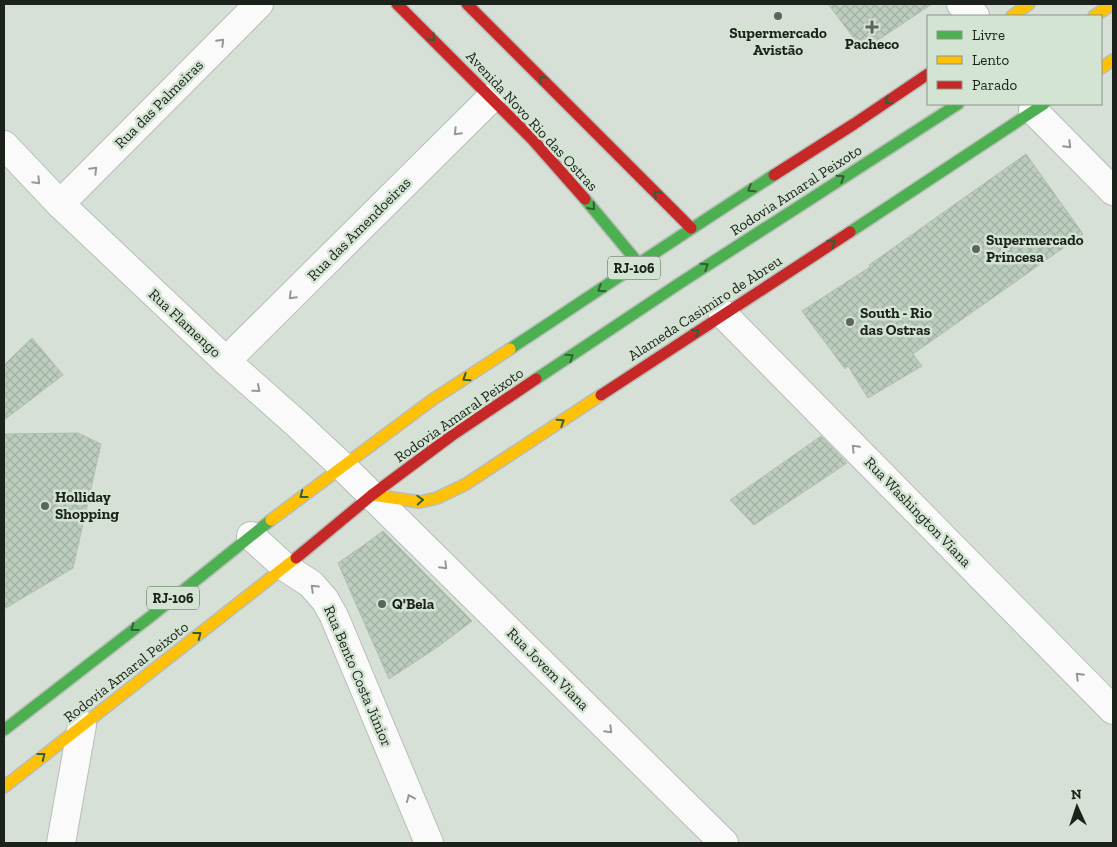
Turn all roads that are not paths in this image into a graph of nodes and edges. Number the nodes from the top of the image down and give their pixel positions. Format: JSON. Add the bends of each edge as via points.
{"nodes":[{"id":1,"x":259,"y":4,"type":"edge"},
{"id":2,"x":398,"y":4,"type":"edge"},
{"id":3,"x":467,"y":4,"type":"edge"},
{"id":4,"x":961,"y":4,"type":"edge"},
{"id":5,"x":1029,"y":4,"type":"edge"},
{"id":6,"x":1113,"y":4,"type":"edge"},
{"id":7,"x":974,"y":15,"type":"edge"},
{"id":8,"x":1013,"y":15,"type":"edge"},
{"id":9,"x":1096,"y":15,"type":"edge"},
{"id":10,"x":1113,"y":60,"type":"edge"},
{"id":11,"x":1102,"y":67,"type":"edge"},
{"id":12,"x":927,"y":75,"type":"edge"},
{"id":13,"x":491,"y":98,"type":"junction"},
{"id":14,"x":956,"y":105,"type":"edge"},
{"id":15,"x":1038,"y":107,"type":"edge"},
{"id":16,"x":4,"y":146,"type":"edge"},
{"id":17,"x":1113,"y":191,"type":"edge"},
{"id":18,"x":60,"y":204,"type":"junction"},
{"id":19,"x":691,"y":228,"type":"junction"},
{"id":20,"x":639,"y":264,"type":"junction"},
{"id":21,"x":724,"y":314,"type":"junction"},
{"id":22,"x":226,"y":361,"type":"junction"},
{"id":23,"x":342,"y":466,"type":"junction"},
{"id":24,"x":372,"y":495,"type":"junction"},
{"id":25,"x":251,"y":536,"type":"junction"},
{"id":26,"x":286,"y":567,"type":"junction"},
{"id":27,"x":1113,"y":710,"type":"edge"},
{"id":28,"x":82,"y":725,"type":"junction"},
{"id":29,"x":4,"y":730,"type":"edge"},
{"id":30,"x":4,"y":786,"type":"edge"},
{"id":31,"x":61,"y":843,"type":"edge"},
{"id":32,"x":429,"y":843,"type":"edge"},
{"id":33,"x":724,"y":843,"type":"edge"}],
"edges":[{"from":18,"to":1,"type":"street","name":"Rua das Palmeiras","one_way":true},
{"from":2,"to":13,"type":"main road","name":"Avenida Novo Rio das Ostras","one_way":true},
{"from":19,"to":3,"type":"main road","one_way":true},
{"from":4,"to":7,"type":"street"},
{"from":5,"to":8,"type":"main road"},
{"from":6,"to":9,"type":"main road"},
{"from":10,"to":11,"type":"main road"},
{"from":12,"to":19,"type":"main road","name":"Rodovia Amaral Peixoto","number":"RJ-106","one_way":true},
{"from":13,"to":20,"type":"main road","name":"Avenida Novo Rio das Ostras","one_way":true,"via":[[533,140]]},
{"from":13,"to":22,"type":"street","name":"Rua das Amendoeiras","one_way":true},
{"from":24,"to":14,"type":"main road","name":"Rodovia Amaral Peixoto","number":"RJ-106","one_way":true,"via":[[451,436],[680,282]]},
{"from":15,"to":17,"type":"street","one_way":true},
{"from":21,"to":15,"type":"main road","name":"Alameda Casimiro de Abreu","one_way":true},
{"from":16,"to":18,"type":"street","name":"Rua Flamengo","one_way":true},
{"from":18,"to":22,"type":"street","name":"Rua Flamengo"},
{"from":19,"to":20,"type":"main road","name":"Rodovia Amaral Peixoto","number":"RJ-106"},
{"from":20,"to":23,"type":"main road","name":"Rodovia Amaral Peixoto","number":"RJ-106","one_way":true,"via":[[432,400]]},
{"from":24,"to":21,"type":"main road","name":"Alameda Casimiro de Abreu","one_way":true,"via":[[420,502],[466,484]]},
{"from":27,"to":21,"type":"street","name":"Rua Washington Viana","one_way":true},
{"from":22,"to":23,"type":"street","name":"Rua Flamengo","one_way":true},
{"from":23,"to":24,"type":"street","name":"Rua Flamengo"},
{"from":23,"to":25,"type":"main road","name":"Rodovia Amaral Peixoto","number":"RJ-106","one_way":true},
{"from":24,"to":26,"type":"main road","name":"Rodovia Amaral Peixoto","number":"RJ-106"},
{"from":24,"to":33,"type":"street","name":"Rua Jovem Viana","one_way":true},
{"from":25,"to":26,"type":"street","name":"Rua Bento Costa Júnior"},
{"from":25,"to":29,"type":"main road","name":"Rodovia Amaral Peixoto","number":"RJ-106","one_way":true},
{"from":28,"to":26,"type":"main road","name":"Rodovia Amaral Peixoto","number":"RJ-106","one_way":true},
{"from":32,"to":26,"type":"street","name":"Rua Bento Costa Júnior","one_way":true,"via":[[334,616],[311,584]]},
{"from":30,"to":28,"type":"main road","name":"Rodovia Amaral Peixoto","number":"RJ-106","one_way":true},
{"from":28,"to":31,"type":"street"}]}
